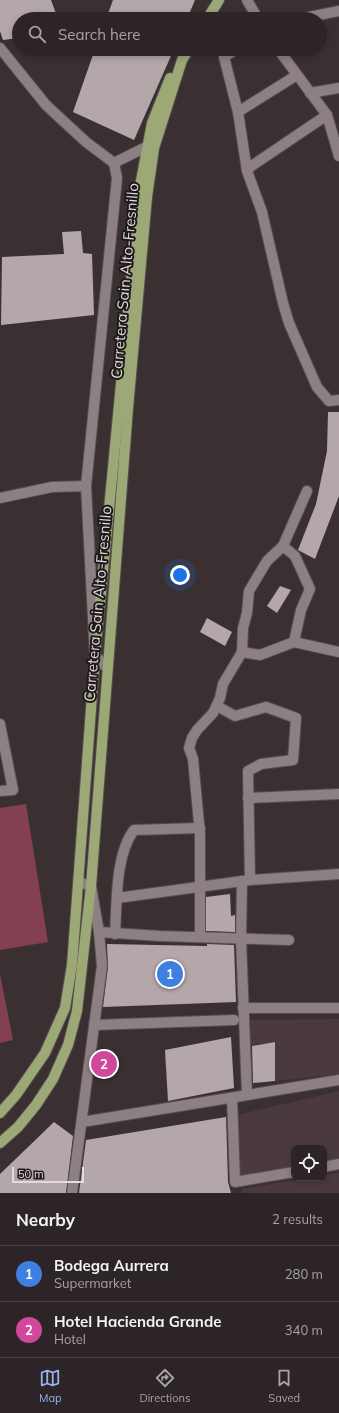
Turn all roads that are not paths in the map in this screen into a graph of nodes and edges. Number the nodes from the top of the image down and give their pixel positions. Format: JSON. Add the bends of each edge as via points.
{"nodes":[{"id":1,"x":212,"y":0,"type":"edge"},
{"id":2,"x":219,"y":0,"type":"edge"},
{"id":3,"x":247,"y":0,"type":"edge"},
{"id":4,"x":339,"y":11,"type":"edge"},
{"id":5,"x":205,"y":12,"type":"edge"},
{"id":6,"x":211,"y":12,"type":"edge"},
{"id":7,"x":254,"y":12,"type":"edge"},
{"id":8,"x":327,"y":13,"type":"edge"},
{"id":9,"x":0,"y":48,"type":"edge"},
{"id":10,"x":179,"y":56,"type":"edge"},
{"id":11,"x":185,"y":56,"type":"edge"},
{"id":12,"x":226,"y":56,"type":"edge"},
{"id":13,"x":283,"y":56,"type":"edge"},
{"id":14,"x":297,"y":75,"type":"junction"},
{"id":15,"x":339,"y":88,"type":"edge"},
{"id":16,"x":310,"y":93,"type":"junction"},
{"id":17,"x":238,"y":112,"type":"junction"},
{"id":18,"x":327,"y":115,"type":"junction"},
{"id":19,"x":151,"y":148,"type":"junction"},
{"id":20,"x":339,"y":156,"type":"edge"},
{"id":21,"x":114,"y":163,"type":"junction"},
{"id":22,"x":247,"y":169,"type":"junction"},
{"id":23,"x":339,"y":400,"type":"edge"},
{"id":24,"x":86,"y":486,"type":"junction"},
{"id":25,"x":307,"y":491,"type":"dead end"},
{"id":26,"x":0,"y":498,"type":"edge"},
{"id":27,"x":283,"y":546,"type":"junction"},
{"id":28,"x":294,"y":642,"type":"junction"},
{"id":29,"x":242,"y":652,"type":"junction"},
{"id":30,"x":339,"y":652,"type":"edge"},
{"id":31,"x":95,"y":654,"type":"junction"},
{"id":32,"x":107,"y":668,"type":"junction"},
{"id":33,"x":217,"y":706,"type":"junction"},
{"id":34,"x":0,"y":724,"type":"edge"},
{"id":35,"x":0,"y":791,"type":"edge"},
{"id":36,"x":339,"y":794,"type":"edge"},
{"id":37,"x":248,"y":798,"type":"junction"},
{"id":38,"x":200,"y":828,"type":"junction"},
{"id":39,"x":339,"y":874,"type":"edge"},
{"id":40,"x":246,"y":881,"type":"junction"},
{"id":41,"x":79,"y":882,"type":"junction"},
{"id":42,"x":91,"y":886,"type":"junction"},
{"id":43,"x":200,"y":887,"type":"junction"},
{"id":44,"x":117,"y":898,"type":"junction"},
{"id":45,"x":99,"y":932,"type":"junction"},
{"id":46,"x":115,"y":934,"type":"junction"},
{"id":47,"x":200,"y":937,"type":"junction"},
{"id":48,"x":241,"y":939,"type":"junction"},
{"id":49,"x":289,"y":940,"type":"dead end"},
{"id":50,"x":243,"y":1008,"type":"junction"},
{"id":51,"x":339,"y":1008,"type":"edge"},
{"id":52,"x":234,"y":1020,"type":"dead end"},
{"id":53,"x":94,"y":1025,"type":"junction"},
{"id":54,"x":339,"y":1080,"type":"edge"},
{"id":55,"x":247,"y":1095,"type":"junction"},
{"id":56,"x":232,"y":1098,"type":"junction"},
{"id":57,"x":0,"y":1113,"type":"edge"},
{"id":58,"x":82,"y":1122,"type":"junction"},
{"id":59,"x":0,"y":1143,"type":"edge"},
{"id":60,"x":339,"y":1164,"type":"edge"},
{"id":61,"x":327,"y":1166,"type":"edge"},
{"id":62,"x":291,"y":1173,"type":"edge"},
{"id":63,"x":72,"y":1193,"type":"edge"}],
"edges":[{"from":1,"to":5,"type":"main road"},
{"from":2,"to":6,"type":"main road"},
{"from":3,"to":7,"type":"street"},
{"from":4,"to":8,"type":"street"},
{"from":9,"to":21,"type":"street","via":[[46,105],[86,142]]},
{"from":10,"to":19,"type":"main road","via":[[152,124]]},
{"from":11,"to":19,"type":"main road","name":"Carretera Sain Alto-Fresnillo"},
{"from":12,"to":17,"type":"street"},
{"from":13,"to":14,"type":"street"},
{"from":14,"to":16,"type":"street"},
{"from":14,"to":17,"type":"street"},
{"from":15,"to":16,"type":"street"},
{"from":16,"to":18,"type":"street"},
{"from":17,"to":22,"type":"street"},
{"from":18,"to":20,"type":"street"},
{"from":18,"to":22,"type":"street"},
{"from":19,"to":21,"type":"street","via":[[140,150]]},
{"from":19,"to":31,"type":"main road","via":[[140,186]]},
{"from":19,"to":32,"type":"main road","name":"Carretera Sain Alto-Fresnillo"},
{"from":21,"to":24,"type":"street","via":[[117,178]]},
{"from":22,"to":23,"type":"street","via":[[262,212],[289,323],[317,387],[329,401]]},
{"from":24,"to":26,"type":"street","via":[[52,487]]},
{"from":24,"to":31,"type":"street"},
{"from":25,"to":27,"type":"street"},
{"from":27,"to":28,"type":"street","via":[[295,556],[310,589],[301,610]]},
{"from":27,"to":29,"type":"street","via":[[267,561],[249,591],[247,613],[242,628]]},
{"from":28,"to":29,"type":"street","via":[[260,655]]},
{"from":28,"to":30,"type":"street"},
{"from":29,"to":33,"type":"street","via":[[223,684]]},
{"from":31,"to":32,"type":"street"},
{"from":31,"to":41,"type":"main road"},
{"from":32,"to":42,"type":"main road","name":"Carretera Sain Alto-Fresnillo"},
{"from":33,"to":37,"type":"street","via":[[235,716],[266,707],[296,718],[293,760],[261,764],[248,771]]},
{"from":33,"to":38,"type":"street","via":[[196,730],[190,748]]},
{"from":34,"to":35,"type":"street","via":[[13,790]]},
{"from":36,"to":37,"type":"street"},
{"from":37,"to":40,"type":"street"},
{"from":38,"to":43,"type":"street"},
{"from":38,"to":44,"type":"street","via":[[134,830],[129,836],[121,861]]},
{"from":39,"to":40,"type":"street"},
{"from":40,"to":43,"type":"street"},
{"from":40,"to":48,"type":"street"},
{"from":41,"to":42,"type":"street"},
{"from":41,"to":57,"type":"main road","via":[[72,965],[65,1008],[45,1053]]},
{"from":42,"to":45,"type":"street"},
{"from":42,"to":59,"type":"main road","name":"Carretera Sain Alto-Fresnillo","via":[[82,979],[68,1045],[53,1079],[36,1105],[18,1127]]},
{"from":43,"to":44,"type":"street"},
{"from":43,"to":47,"type":"street"},
{"from":44,"to":46,"type":"street"},
{"from":45,"to":46,"type":"street"},
{"from":45,"to":53,"type":"street","via":[[102,966]]},
{"from":46,"to":47,"type":"street"},
{"from":47,"to":48,"type":"street"},
{"from":48,"to":49,"type":"street"},
{"from":48,"to":50,"type":"street"},
{"from":50,"to":51,"type":"street"},
{"from":50,"to":55,"type":"street"},
{"from":52,"to":53,"type":"street"},
{"from":53,"to":58,"type":"street"},
{"from":54,"to":55,"type":"street"},
{"from":55,"to":56,"type":"street"},
{"from":56,"to":58,"type":"street"},
{"from":56,"to":62,"type":"street","via":[[235,1182]]},
{"from":58,"to":63,"type":"street"},
{"from":60,"to":61,"type":"street"}]}
